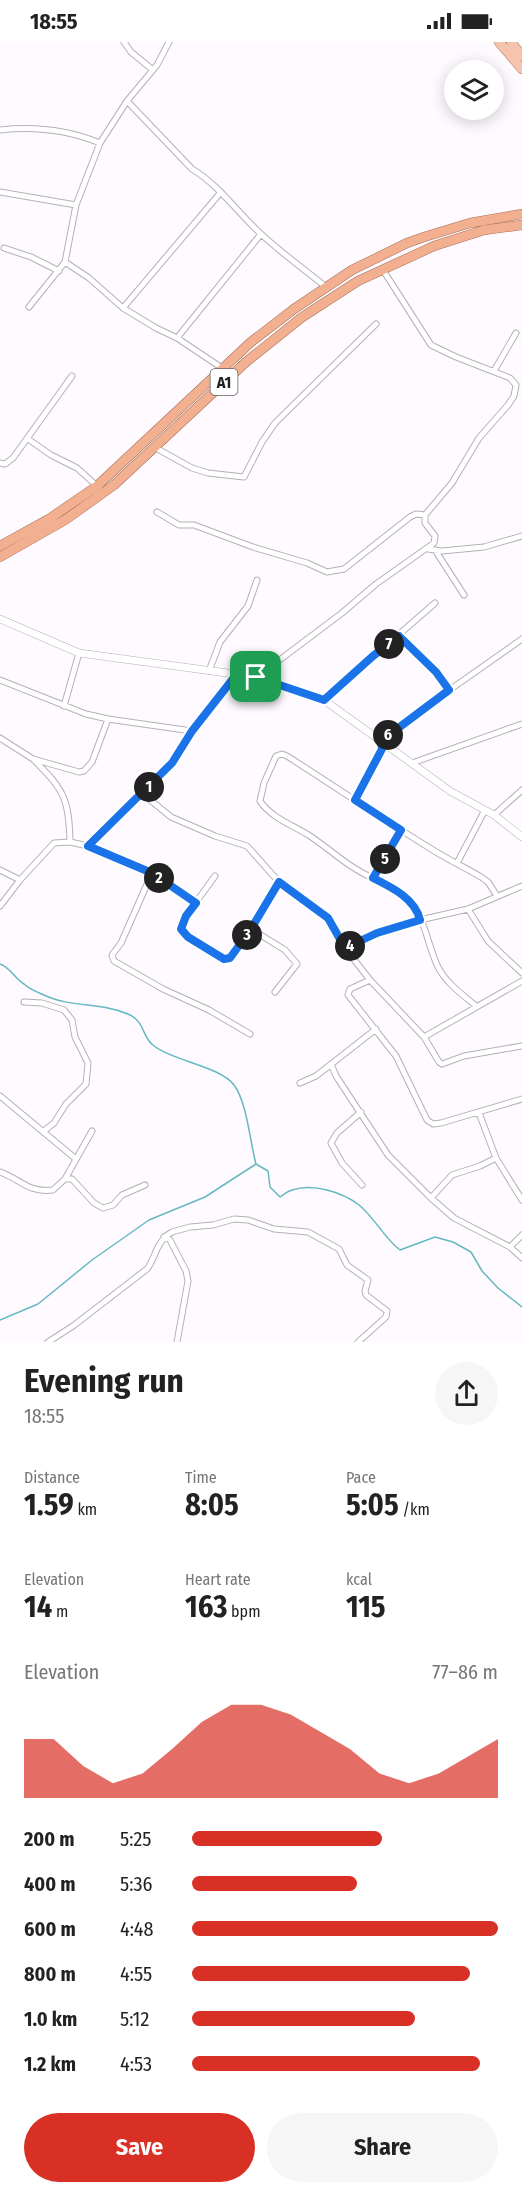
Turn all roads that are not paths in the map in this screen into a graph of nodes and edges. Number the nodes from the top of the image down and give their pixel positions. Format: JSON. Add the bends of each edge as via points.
{"nodes":[{"id":1,"x":124,"y":42,"type":"edge"},
{"id":2,"x":169,"y":42,"type":"edge"},
{"id":3,"x":499,"y":42,"type":"edge"},
{"id":4,"x":516,"y":44,"type":"edge"},
{"id":5,"x":522,"y":56,"type":"edge"},
{"id":6,"x":522,"y":69,"type":"edge"},
{"id":7,"x":153,"y":70,"type":"junction"},
{"id":8,"x":127,"y":101,"type":"junction"},
{"id":9,"x":0,"y":130,"type":"edge"},
{"id":10,"x":100,"y":143,"type":"junction"},
{"id":11,"x":0,"y":191,"type":"edge"},
{"id":12,"x":221,"y":192,"type":"junction"},
{"id":13,"x":76,"y":205,"type":"junction"},
{"id":14,"x":522,"y":214,"type":"edge"},
{"id":15,"x":522,"y":225,"type":"edge"},
{"id":16,"x":261,"y":234,"type":"junction"},
{"id":17,"x":4,"y":248,"type":"dead end"},
{"id":18,"x":65,"y":262,"type":"junction"},
{"id":19,"x":382,"y":270,"type":"junction"},
{"id":20,"x":59,"y":271,"type":"junction"},
{"id":21,"x":326,"y":287,"type":"junction"},
{"id":22,"x":29,"y":308,"type":"dead end"},
{"id":23,"x":123,"y":309,"type":"junction"},
{"id":24,"x":376,"y":324,"type":"dead end"},
{"id":25,"x":516,"y":333,"type":"dead end"},
{"id":26,"x":177,"y":338,"type":"junction"},
{"id":27,"x":222,"y":368,"type":"junction"},
{"id":28,"x":494,"y":371,"type":"junction"},
{"id":29,"x":72,"y":376,"type":"dead end"},
{"id":30,"x":519,"y":385,"type":"edge"},
{"id":31,"x":28,"y":439,"type":"junction"},
{"id":32,"x":154,"y":447,"type":"junction"},
{"id":33,"x":0,"y":463,"type":"edge"},
{"id":34,"x":97,"y":486,"type":"junction"},
{"id":35,"x":158,"y":512,"type":"dead end"},
{"id":36,"x":425,"y":516,"type":"junction"},
{"id":37,"x":522,"y":536,"type":"edge"},
{"id":38,"x":0,"y":546,"type":"edge"},
{"id":39,"x":428,"y":549,"type":"junction"},
{"id":40,"x":435,"y":550,"type":"junction"},
{"id":41,"x":0,"y":557,"type":"edge"},
{"id":42,"x":257,"y":580,"type":"dead end"},
{"id":43,"x":464,"y":594,"type":"dead end"},
{"id":44,"x":435,"y":603,"type":"dead end"},
{"id":45,"x":0,"y":619,"type":"edge"},
{"id":46,"x":399,"y":636,"type":"junction"},
{"id":47,"x":522,"y":639,"type":"edge"},
{"id":48,"x":79,"y":653,"type":"junction"},
{"id":49,"x":209,"y":671,"type":"junction"},
{"id":50,"x":236,"y":675,"type":"junction"},
{"id":51,"x":256,"y":677,"type":"junction"},
{"id":52,"x":0,"y":680,"type":"edge"},
{"id":53,"x":449,"y":690,"type":"junction"},
{"id":54,"x":324,"y":700,"type":"junction"},
{"id":55,"x":64,"y":706,"type":"junction"},
{"id":56,"x":108,"y":719,"type":"junction"},
{"id":57,"x":522,"y":724,"type":"edge"},
{"id":58,"x":192,"y":731,"type":"junction"},
{"id":59,"x":0,"y":738,"type":"edge"},
{"id":60,"x":381,"y":741,"type":"junction"},
{"id":61,"x":33,"y":759,"type":"junction"},
{"id":62,"x":412,"y":763,"type":"junction"},
{"id":63,"x":522,"y":790,"type":"edge"},
{"id":64,"x":142,"y":794,"type":"junction"},
{"id":65,"x":355,"y":800,"type":"junction"},
{"id":66,"x":485,"y":810,"type":"junction"},
{"id":67,"x":494,"y":815,"type":"junction"},
{"id":68,"x":401,"y":830,"type":"junction"},
{"id":69,"x":522,"y":837,"type":"edge"},
{"id":70,"x":70,"y":842,"type":"junction"},
{"id":71,"x":88,"y":846,"type":"junction"},
{"id":72,"x":457,"y":862,"type":"junction"},
{"id":73,"x":0,"y":870,"type":"edge"},
{"id":74,"x":152,"y":873,"type":"junction"},
{"id":75,"x":215,"y":876,"type":"dead end"},
{"id":76,"x":373,"y":878,"type":"junction"},
{"id":77,"x":20,"y":879,"type":"junction"},
{"id":78,"x":279,"y":882,"type":"junction"},
{"id":79,"x":522,"y":886,"type":"edge"},
{"id":80,"x":497,"y":896,"type":"junction"},
{"id":81,"x":196,"y":903,"type":"junction"},
{"id":82,"x":0,"y":906,"type":"edge"},
{"id":83,"x":468,"y":909,"type":"junction"},
{"id":84,"x":420,"y":920,"type":"junction"},
{"id":85,"x":251,"y":929,"type":"junction"},
{"id":86,"x":345,"y":948,"type":"junction"},
{"id":87,"x":522,"y":973,"type":"edge"},
{"id":88,"x":370,"y":980,"type":"junction"},
{"id":89,"x":522,"y":981,"type":"edge"},
{"id":90,"x":275,"y":992,"type":"dead end"},
{"id":91,"x":24,"y":1002,"type":"dead end"},
{"id":92,"x":476,"y":1006,"type":"junction"},
{"id":93,"x":376,"y":1029,"type":"junction"},
{"id":94,"x":250,"y":1034,"type":"dead end"},
{"id":95,"x":424,"y":1036,"type":"junction"},
{"id":96,"x":522,"y":1046,"type":"edge"},
{"id":97,"x":331,"y":1064,"type":"junction"},
{"id":98,"x":300,"y":1083,"type":"dead end"},
{"id":99,"x":0,"y":1096,"type":"edge"},
{"id":100,"x":522,"y":1099,"type":"edge"},
{"id":101,"x":361,"y":1112,"type":"junction"},
{"id":102,"x":479,"y":1113,"type":"junction"},
{"id":103,"x":44,"y":1131,"type":"junction"},
{"id":104,"x":92,"y":1131,"type":"dead end"},
{"id":105,"x":496,"y":1158,"type":"junction"},
{"id":106,"x":76,"y":1159,"type":"junction"},
{"id":107,"x":0,"y":1172,"type":"edge"},
{"id":108,"x":65,"y":1179,"type":"junction"},
{"id":109,"x":145,"y":1185,"type":"dead end"},
{"id":110,"x":362,"y":1185,"type":"dead end"},
{"id":111,"x":431,"y":1198,"type":"junction"},
{"id":112,"x":522,"y":1200,"type":"edge"},
{"id":113,"x":522,"y":1235,"type":"edge"},
{"id":114,"x":164,"y":1237,"type":"junction"},
{"id":115,"x":510,"y":1247,"type":"junction"},
{"id":116,"x":522,"y":1258,"type":"edge"},
{"id":117,"x":48,"y":1342,"type":"edge"},
{"id":118,"x":177,"y":1342,"type":"edge"},
{"id":119,"x":358,"y":1342,"type":"edge"}],
"edges":[{"from":1,"to":7,"type":"street"},
{"from":2,"to":7,"type":"street"},
{"from":3,"to":6,"type":"main road"},
{"from":4,"to":5,"type":"main road"},
{"from":7,"to":8,"type":"street"},
{"from":8,"to":10,"type":"street"},
{"from":8,"to":12,"type":"street"},
{"from":9,"to":10,"type":"street","via":[[45,129],[78,134]]},
{"from":10,"to":13,"type":"street"},
{"from":11,"to":13,"type":"street"},
{"from":12,"to":16,"type":"street"},
{"from":12,"to":23,"type":"street"},
{"from":13,"to":18,"type":"street"},
{"from":14,"to":21,"type":"highway","number":"A1","via":[[470,223],[424,237],[352,270]]},
{"from":15,"to":19,"type":"highway","number":"A1","via":[[466,235]]},
{"from":16,"to":21,"type":"street"},
{"from":16,"to":26,"type":"street"},
{"from":17,"to":20,"type":"street"},
{"from":18,"to":20,"type":"street"},
{"from":18,"to":23,"type":"street"},
{"from":19,"to":28,"type":"street","via":[[431,345]]},
{"from":19,"to":32,"type":"highway","number":"A1","via":[[301,318],[246,362]]},
{"from":20,"to":22,"type":"street"},
{"from":21,"to":27,"type":"highway","number":"A1"},
{"from":23,"to":26,"type":"street"},
{"from":24,"to":32,"type":"street","via":[[275,423],[244,477],[208,474]]},
{"from":25,"to":28,"type":"street"},
{"from":26,"to":27,"type":"street"},
{"from":27,"to":34,"type":"highway","number":"A1"},
{"from":28,"to":30,"type":"street"},
{"from":29,"to":31,"type":"street"},
{"from":30,"to":36,"type":"street"},
{"from":31,"to":33,"type":"street","via":[[13,458]]},
{"from":31,"to":34,"type":"street","via":[[77,468]]},
{"from":32,"to":41,"type":"highway","number":"A1","via":[[83,508]]},
{"from":34,"to":38,"type":"highway","number":"A1"},
{"from":35,"to":36,"type":"street","via":[[179,525],[194,525],[327,572],[344,569],[410,517]]},
{"from":36,"to":39,"type":"street","via":[[425,523],[435,536]]},
{"from":37,"to":40,"type":"street","via":[[484,548]]},
{"from":39,"to":40,"type":"street"},
{"from":39,"to":51,"type":"street"},
{"from":40,"to":43,"type":"street"},
{"from":42,"to":49,"type":"street","via":[[248,606],[220,642]]},
{"from":44,"to":46,"type":"street"},
{"from":45,"to":48,"type":"street"},
{"from":46,"to":53,"type":"street"},
{"from":46,"to":54,"type":"street"},
{"from":47,"to":53,"type":"street"},
{"from":48,"to":49,"type":"street"},
{"from":48,"to":55,"type":"street"},
{"from":49,"to":50,"type":"street"},
{"from":50,"to":51,"type":"street"},
{"from":50,"to":58,"type":"street"},
{"from":51,"to":54,"type":"street"},
{"from":52,"to":55,"type":"street"},
{"from":53,"to":60,"type":"street"},
{"from":54,"to":60,"type":"street"},
{"from":55,"to":56,"type":"street"},
{"from":56,"to":58,"type":"street"},
{"from":56,"to":61,"type":"street","via":[[92,762],[84,771]]},
{"from":57,"to":62,"type":"street"},
{"from":58,"to":64,"type":"street","via":[[172,763]]},
{"from":59,"to":61,"type":"street"},
{"from":60,"to":62,"type":"street"},
{"from":60,"to":65,"type":"street","via":[[382,749]]},
{"from":61,"to":70,"type":"street","via":[[64,794],[70,816]]},
{"from":62,"to":66,"type":"street"},
{"from":63,"to":67,"type":"street"},
{"from":64,"to":71,"type":"street"},
{"from":64,"to":78,"type":"street","via":[[171,817],[247,846]]},
{"from":65,"to":68,"type":"street"},
{"from":65,"to":76,"type":"street","via":[[282,754],[276,756],[260,801],[274,815]]},
{"from":66,"to":67,"type":"street"},
{"from":66,"to":72,"type":"street"},
{"from":67,"to":69,"type":"street"},
{"from":68,"to":72,"type":"street"},
{"from":68,"to":76,"type":"street"},
{"from":70,"to":71,"type":"street"},
{"from":70,"to":77,"type":"street","via":[[54,843]]},
{"from":71,"to":74,"type":"street"},
{"from":72,"to":80,"type":"street","via":[[488,882]]},
{"from":73,"to":77,"type":"street"},
{"from":74,"to":81,"type":"street"},
{"from":74,"to":94,"type":"street","via":[[112,956],[114,962]]},
{"from":75,"to":81,"type":"street"},
{"from":76,"to":84,"type":"street","via":[[410,902]]},
{"from":77,"to":82,"type":"street"},
{"from":78,"to":85,"type":"street"},
{"from":78,"to":86,"type":"street","via":[[328,918]]},
{"from":79,"to":80,"type":"street"},
{"from":80,"to":83,"type":"street"},
{"from":81,"to":85,"type":"street","via":[[181,929],[224,959],[230,958]]},
{"from":83,"to":84,"type":"street"},
{"from":83,"to":87,"type":"street","via":[[488,941]]},
{"from":84,"to":86,"type":"street"},
{"from":84,"to":92,"type":"street","via":[[438,968]]},
{"from":85,"to":90,"type":"street","via":[[285,950],[297,964]]},
{"from":86,"to":88,"type":"street"},
{"from":88,"to":93,"type":"street","via":[[350,989],[348,995]]},
{"from":88,"to":95,"type":"street"},
{"from":89,"to":92,"type":"street"},
{"from":91,"to":103,"type":"street","via":[[64,1010],[72,1020],[75,1037],[88,1063],[86,1084]]},
{"from":92,"to":95,"type":"street"},
{"from":93,"to":97,"type":"street"},
{"from":93,"to":102,"type":"street","via":[[396,1056],[427,1120],[441,1124]]},
{"from":95,"to":96,"type":"street","via":[[442,1064]]},
{"from":97,"to":98,"type":"street"},
{"from":97,"to":101,"type":"street"},
{"from":99,"to":103,"type":"street"},
{"from":100,"to":102,"type":"street"},
{"from":101,"to":110,"type":"street","via":[[337,1133],[332,1143],[342,1163]]},
{"from":101,"to":111,"type":"street","via":[[388,1155]]},
{"from":102,"to":105,"type":"street"},
{"from":103,"to":106,"type":"street"},
{"from":104,"to":106,"type":"street"},
{"from":105,"to":111,"type":"street","via":[[452,1175]]},
{"from":105,"to":112,"type":"street"},
{"from":106,"to":108,"type":"street"},
{"from":107,"to":108,"type":"street","via":[[21,1185],[45,1191],[53,1190]]},
{"from":108,"to":109,"type":"street","via":[[72,1179],[103,1208]]},
{"from":111,"to":115,"type":"street","via":[[454,1218]]},
{"from":113,"to":115,"type":"street"},
{"from":114,"to":117,"type":"street","via":[[147,1269]]},
{"from":114,"to":118,"type":"street","via":[[170,1240],[188,1281]]},
{"from":114,"to":119,"type":"street","via":[[190,1227],[234,1219],[308,1232],[339,1249],[347,1266],[368,1280],[366,1295],[387,1311],[386,1317]]},
{"from":115,"to":116,"type":"street"}]}
